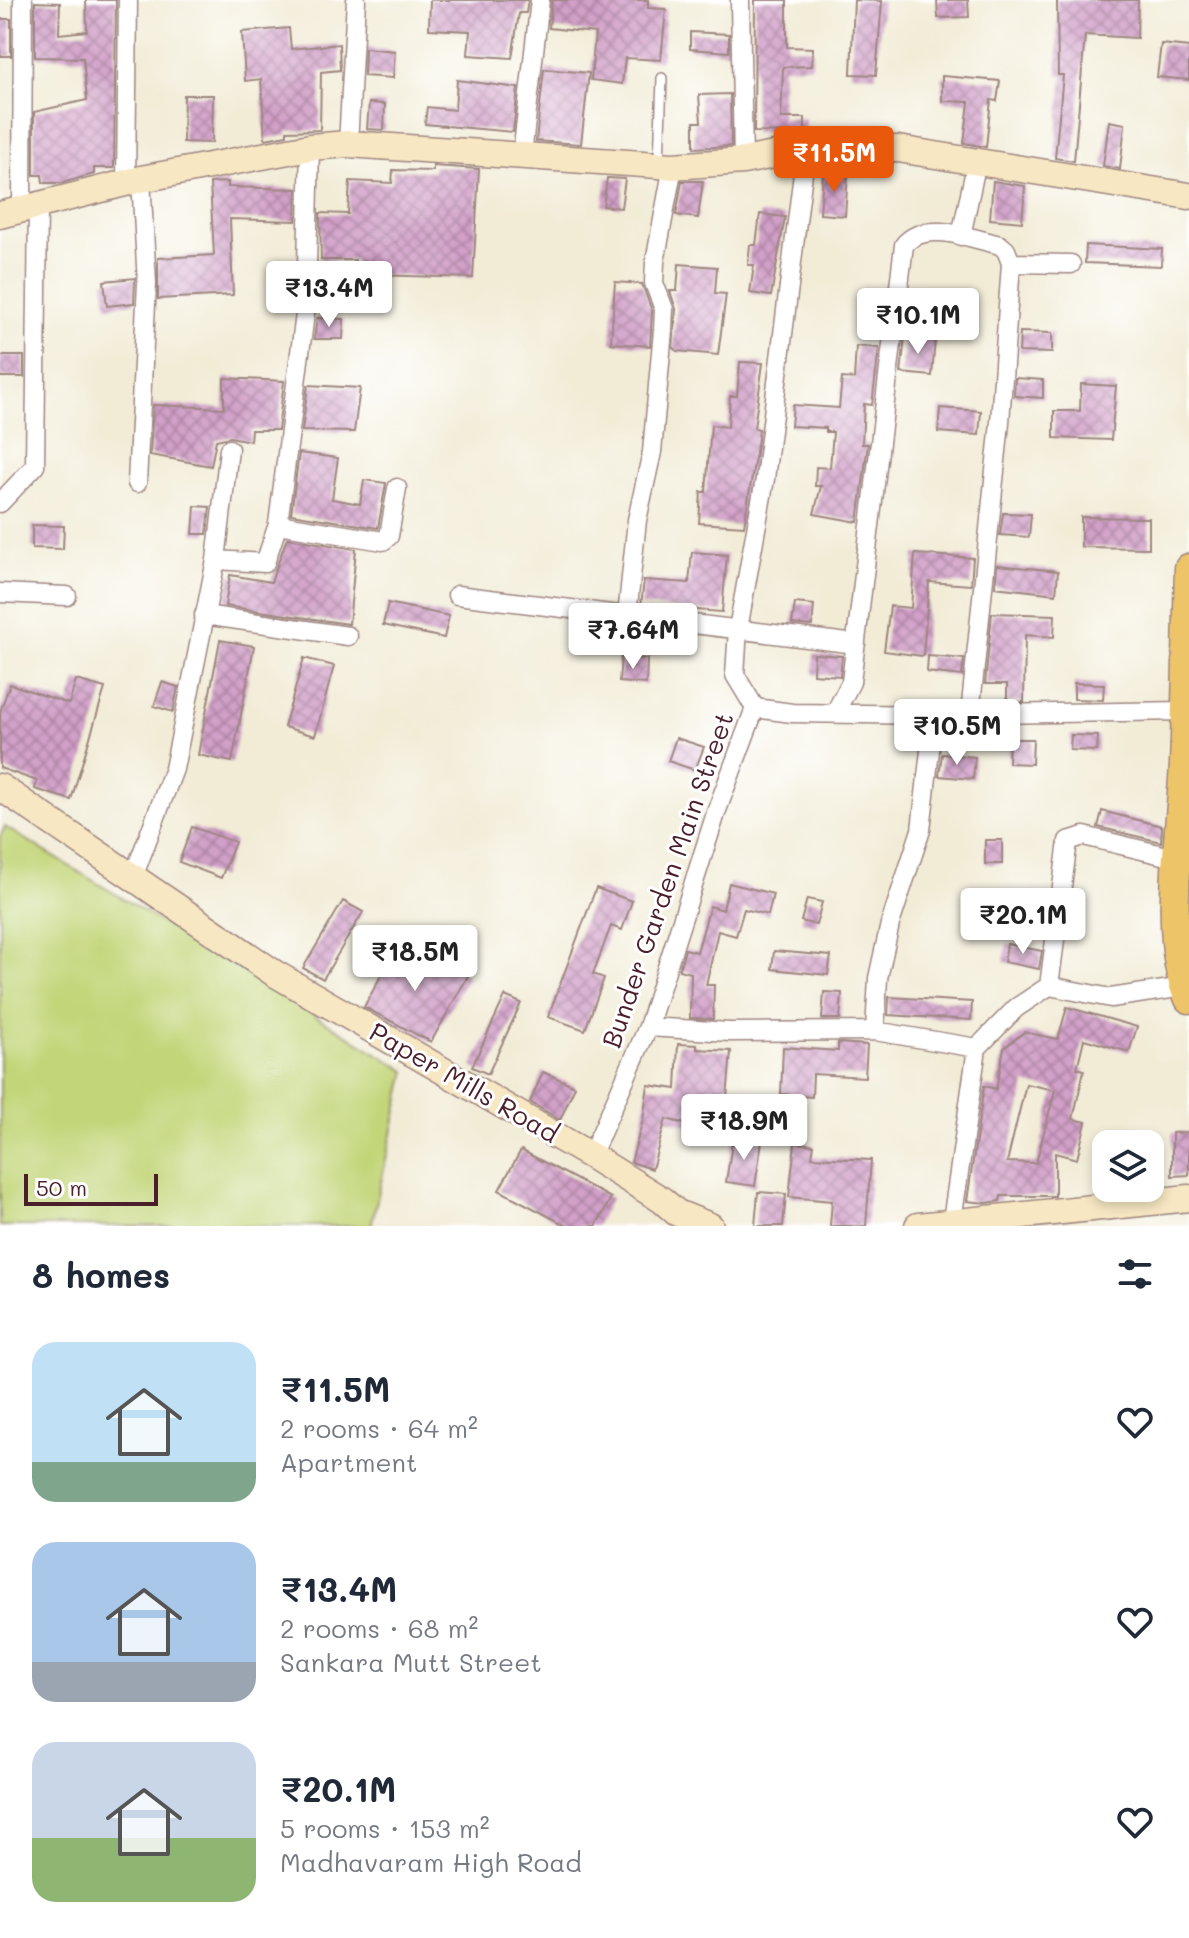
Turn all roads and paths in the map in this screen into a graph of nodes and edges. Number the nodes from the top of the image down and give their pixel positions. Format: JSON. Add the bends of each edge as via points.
{"nodes":[{"id":1,"x":23,"y":0,"type":"edge"},
{"id":2,"x":128,"y":0,"type":"edge"},
{"id":3,"x":356,"y":0,"type":"edge"},
{"id":4,"x":540,"y":0,"type":"edge"},
{"id":5,"x":740,"y":0,"type":"edge"},
{"id":6,"x":662,"y":78,"type":"dead end"},
{"id":7,"x":348,"y":144,"type":"junction"},
{"id":8,"x":310,"y":147,"type":"junction"},
{"id":9,"x":806,"y":149,"type":"junction"},
{"id":10,"x":522,"y":155,"type":"junction"},
{"id":11,"x":743,"y":161,"type":"junction"},
{"id":12,"x":977,"y":161,"type":"junction"},
{"id":13,"x":666,"y":165,"type":"junction"},
{"id":14,"x":133,"y":181,"type":"junction"},
{"id":15,"x":1189,"y":196,"type":"edge"},
{"id":16,"x":20,"y":210,"type":"edge"},
{"id":17,"x":961,"y":236,"type":"junction"},
{"id":18,"x":1011,"y":263,"type":"junction"},
{"id":19,"x":1071,"y":264,"type":"dead end"},
{"id":20,"x":229,"y":449,"type":"dead end"},
{"id":21,"x":137,"y":483,"type":"dead end"},
{"id":22,"x":397,"y":488,"type":"dead end"},
{"id":23,"x":0,"y":503,"type":"edge"},
{"id":24,"x":278,"y":524,"type":"junction"},
{"id":25,"x":216,"y":560,"type":"junction"},
{"id":26,"x":1189,"y":568,"type":"edge"},
{"id":27,"x":0,"y":593,"type":"edge"},
{"id":28,"x":457,"y":595,"type":"dead end"},
{"id":29,"x":67,"y":596,"type":"dead end"},
{"id":30,"x":1188,"y":608,"type":"edge"},
{"id":31,"x":204,"y":615,"type":"junction"},
{"id":32,"x":627,"y":616,"type":"junction"},
{"id":33,"x":738,"y":629,"type":"junction"},
{"id":34,"x":348,"y":636,"type":"dead end"},
{"id":35,"x":856,"y":644,"type":"junction"},
{"id":36,"x":755,"y":708,"type":"junction"},
{"id":37,"x":836,"y":711,"type":"junction"},
{"id":38,"x":1186,"y":711,"type":"junction"},
{"id":39,"x":934,"y":715,"type":"junction"},
{"id":40,"x":970,"y":715,"type":"junction"},
{"id":41,"x":1187,"y":761,"type":"edge"},
{"id":42,"x":0,"y":787,"type":"edge"},
{"id":43,"x":1179,"y":859,"type":"junction"},
{"id":44,"x":132,"y":880,"type":"junction"},
{"id":45,"x":1185,"y":982,"type":"edge"},
{"id":46,"x":1049,"y":986,"type":"junction"},
{"id":47,"x":648,"y":1027,"type":"junction"},
{"id":48,"x":875,"y":1031,"type":"junction"},
{"id":49,"x":977,"y":1048,"type":"junction"},
{"id":50,"x":591,"y":1156,"type":"junction"},
{"id":51,"x":1189,"y":1198,"type":"edge"},
{"id":52,"x":677,"y":1220,"type":"edge"},
{"id":53,"x":952,"y":1221,"type":"junction"},
{"id":54,"x":710,"y":1226,"type":"edge"},
{"id":55,"x":918,"y":1226,"type":"edge"}],
"edges":[{"from":1,"to":16,"type":"street"},
{"from":2,"to":14,"type":"street"},
{"from":3,"to":7,"type":"street"},
{"from":4,"to":10,"type":"street"},
{"from":5,"to":11,"type":"street"},
{"from":6,"to":13,"type":"lane"},
{"from":7,"to":8,"type":"street"},
{"from":7,"to":10,"type":"street"},
{"from":8,"to":14,"type":"street"},
{"from":8,"to":24,"type":"street","via":[[306,306]]},
{"from":9,"to":11,"type":"street"},
{"from":9,"to":12,"type":"street","via":[[898,149]]},
{"from":9,"to":33,"type":"street","via":[[765,479]]},
{"from":10,"to":13,"type":"street"},
{"from":11,"to":13,"type":"street"},
{"from":12,"to":15,"type":"street"},
{"from":12,"to":17,"type":"street"},
{"from":13,"to":32,"type":"street","via":[[654,283],[664,309],[663,330],[652,452],[637,520]]},
{"from":14,"to":16,"type":"street"},
{"from":14,"to":21,"type":"street","via":[[147,283]]},
{"from":16,"to":23,"type":"street","via":[[35,466]]},
{"from":17,"to":18,"type":"street","via":[[1000,245]]},
{"from":17,"to":35,"type":"street","via":[[925,233],[904,245]]},
{"from":18,"to":19,"type":"street"},
{"from":18,"to":40,"type":"street"},
{"from":20,"to":25,"type":"street"},
{"from":22,"to":24,"type":"street","via":[[389,536],[383,541]]},
{"from":24,"to":25,"type":"street","via":[[265,563]]},
{"from":25,"to":31,"type":"street"},
{"from":26,"to":30,"type":"main road"},
{"from":27,"to":29,"type":"street"},
{"from":28,"to":32,"type":"street"},
{"from":30,"to":38,"type":"main road"},
{"from":31,"to":34,"type":"street"},
{"from":31,"to":44,"type":"street","via":[[174,769]]},
{"from":32,"to":33,"type":"street"},
{"from":33,"to":35,"type":"street"},
{"from":33,"to":36,"type":"street","via":[[735,675]]},
{"from":35,"to":37,"type":"street","via":[[851,682]]},
{"from":36,"to":37,"type":"street","name":"Bunder Garden Main Street"},
{"from":36,"to":47,"type":"street","name":"Bunder Garden Main Street"},
{"from":37,"to":39,"type":"street","name":"Bunder Garden Main Street"},
{"from":38,"to":40,"type":"street","name":"Bunder Garden Main Street"},
{"from":38,"to":41,"type":"main road"},
{"from":39,"to":40,"type":"street","name":"Bunder Garden Main Street"},
{"from":39,"to":48,"type":"street","via":[[924,818],[890,924],[878,978]]},
{"from":41,"to":43,"type":"main road"},
{"from":42,"to":44,"type":"street","name":"Paper Mills Road"},
{"from":43,"to":45,"type":"main road","via":[[1174,919]]},
{"from":43,"to":46,"type":"street","via":[[1084,836],[1068,841]]},
{"from":44,"to":50,"type":"street","name":"Paper Mills Road","via":[[274,973]]},
{"from":45,"to":46,"type":"street","via":[[1111,998]]},
{"from":46,"to":49,"type":"street","via":[[1016,1008]]},
{"from":47,"to":48,"type":"street"},
{"from":47,"to":50,"type":"street","name":"Bunder Garden Main Street"},
{"from":48,"to":49,"type":"street"},
{"from":49,"to":53,"type":"street"},
{"from":50,"to":52,"type":"street","name":"Paper Mills Road","via":[[662,1200]]},
{"from":51,"to":53,"type":"street"},
{"from":52,"to":54,"type":"street","name":"Paper Mills Road"},
{"from":53,"to":55,"type":"street"}]}
